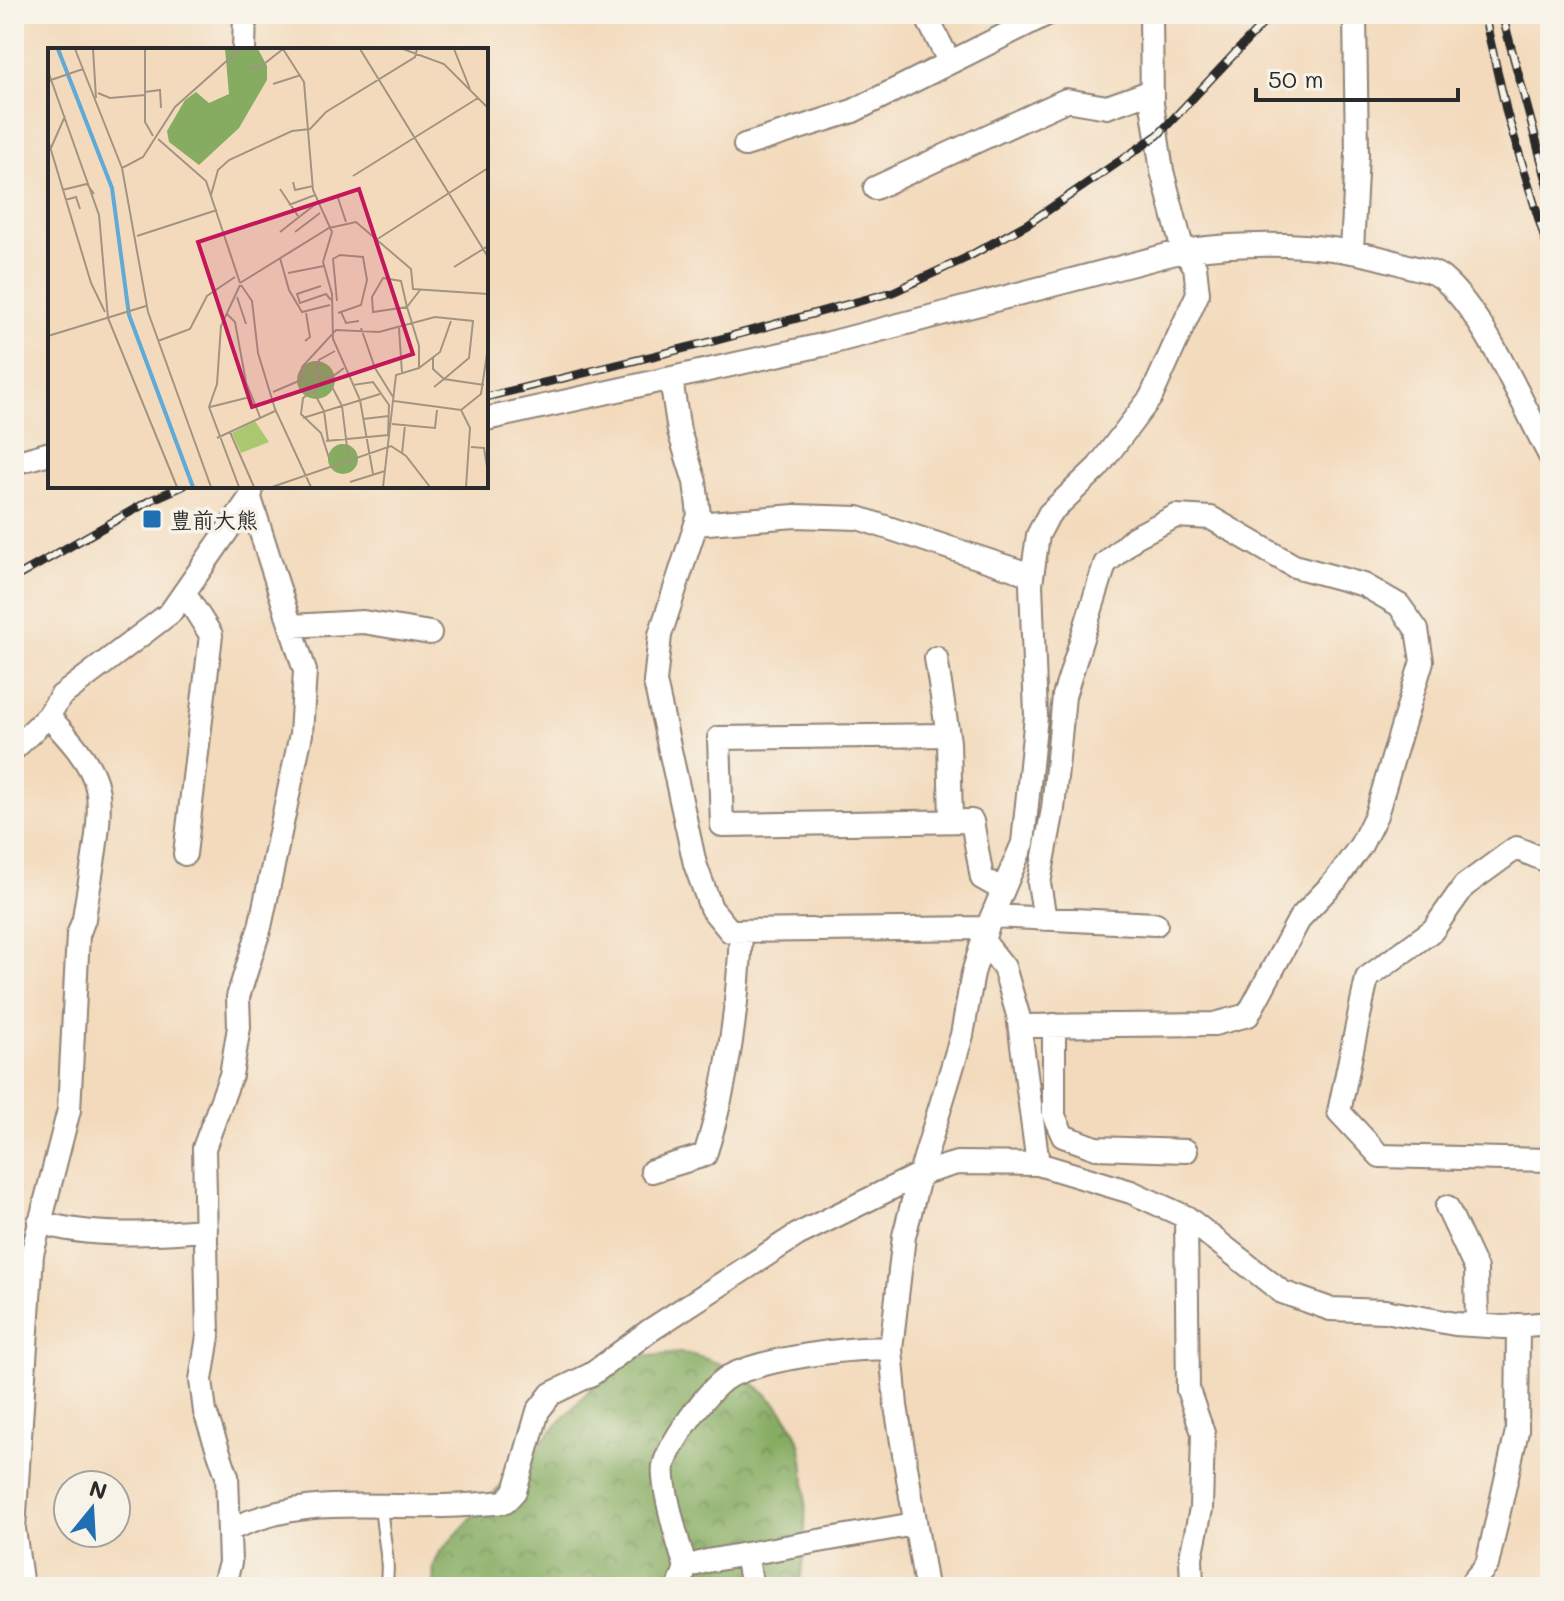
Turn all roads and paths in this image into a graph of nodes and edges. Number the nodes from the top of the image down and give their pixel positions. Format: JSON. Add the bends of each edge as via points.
{"nodes":[{"id":1,"x":245,"y":14,"type":"edge"},
{"id":2,"x":925,"y":14,"type":"edge"},
{"id":3,"x":1047,"y":14,"type":"edge"},
{"id":4,"x":1151,"y":14,"type":"edge"},
{"id":5,"x":1355,"y":14,"type":"edge"},
{"id":6,"x":244,"y":48,"type":"edge"},
{"id":7,"x":949,"y":61,"type":"junction"},
{"id":8,"x":1152,"y":91,"type":"junction"},
{"id":9,"x":745,"y":145,"type":"dead end"},
{"id":10,"x":875,"y":188,"type":"dead end"},
{"id":11,"x":1352,"y":250,"type":"junction"},
{"id":12,"x":1183,"y":251,"type":"junction"},
{"id":13,"x":671,"y":379,"type":"junction"},
{"id":14,"x":488,"y":419,"type":"edge"},
{"id":15,"x":48,"y":454,"type":"edge"},
{"id":16,"x":1550,"y":456,"type":"edge"},
{"id":17,"x":14,"y":463,"type":"edge"},
{"id":18,"x":251,"y":492,"type":"edge"},
{"id":19,"x":696,"y":524,"type":"junction"},
{"id":20,"x":1032,"y":575,"type":"junction"},
{"id":21,"x":185,"y":594,"type":"junction"},
{"id":22,"x":291,"y":626,"type":"junction"},
{"id":23,"x":430,"y":633,"type":"dead end"},
{"id":24,"x":936,"y":658,"type":"dead end"},
{"id":25,"x":48,"y":716,"type":"junction"},
{"id":26,"x":948,"y":735,"type":"junction"},
{"id":27,"x":14,"y":749,"type":"edge"},
{"id":28,"x":951,"y":820,"type":"junction"},
{"id":29,"x":185,"y":854,"type":"dead end"},
{"id":30,"x":1550,"y":862,"type":"edge"},
{"id":31,"x":1003,"y":890,"type":"junction"},
{"id":32,"x":1045,"y":919,"type":"junction"},
{"id":33,"x":1156,"y":924,"type":"dead end"},
{"id":34,"x":988,"y":929,"type":"junction"},
{"id":35,"x":741,"y":932,"type":"junction"},
{"id":36,"x":1054,"y":1025,"type":"junction"},
{"id":37,"x":1020,"y":1026,"type":"junction"},
{"id":38,"x":1186,"y":1151,"type":"dead end"},
{"id":39,"x":1550,"y":1160,"type":"edge"},
{"id":40,"x":1038,"y":1164,"type":"junction"},
{"id":41,"x":652,"y":1171,"type":"dead end"},
{"id":42,"x":920,"y":1174,"type":"junction"},
{"id":43,"x":1447,"y":1207,"type":"dead end"},
{"id":44,"x":1186,"y":1217,"type":"junction"},
{"id":45,"x":39,"y":1222,"type":"junction"},
{"id":46,"x":206,"y":1230,"type":"junction"},
{"id":47,"x":1550,"y":1323,"type":"edge"},
{"id":48,"x":1477,"y":1325,"type":"junction"},
{"id":49,"x":1518,"y":1325,"type":"junction"},
{"id":50,"x":891,"y":1349,"type":"junction"},
{"id":51,"x":381,"y":1505,"type":"junction"},
{"id":52,"x":14,"y":1507,"type":"edge"},
{"id":53,"x":914,"y":1524,"type":"junction"},
{"id":54,"x":14,"y":1529,"type":"edge"},
{"id":55,"x":231,"y":1529,"type":"junction"},
{"id":56,"x":746,"y":1554,"type":"junction"},
{"id":57,"x":682,"y":1577,"type":"edge"},
{"id":58,"x":22,"y":1587,"type":"edge"},
{"id":59,"x":223,"y":1587,"type":"edge"},
{"id":60,"x":385,"y":1587,"type":"edge"},
{"id":61,"x":752,"y":1587,"type":"edge"},
{"id":62,"x":926,"y":1587,"type":"edge"},
{"id":63,"x":1192,"y":1587,"type":"edge"},
{"id":64,"x":1468,"y":1587,"type":"edge"}],
"edges":[{"from":1,"to":6,"type":"street"},
{"from":2,"to":7,"type":"street"},
{"from":3,"to":7,"type":"street"},
{"from":4,"to":8,"type":"street"},
{"from":5,"to":11,"type":"street"},
{"from":7,"to":9,"type":"street","via":[[853,111]]},
{"from":8,"to":10,"type":"street","via":[[1107,107],[1066,100]]},
{"from":8,"to":12,"type":"street","via":[[1162,171]]},
{"from":11,"to":12,"type":"street","via":[[1330,245],[1226,245]]},
{"from":11,"to":16,"type":"street","via":[[1440,276],[1471,309]]},
{"from":12,"to":13,"type":"street"},
{"from":12,"to":20,"type":"street","via":[[1195,266],[1198,293],[1151,397],[1098,467],[1049,514],[1038,535]]},
{"from":13,"to":14,"type":"street"},
{"from":13,"to":19,"type":"street","via":[[679,431],[695,482]]},
{"from":15,"to":17,"type":"street"},
{"from":18,"to":21,"type":"street"},
{"from":18,"to":22,"type":"street"},
{"from":19,"to":20,"type":"street","via":[[795,516],[858,518]]},
{"from":19,"to":35,"type":"street","via":[[660,635],[655,682],[695,864],[711,908],[730,931]]},
{"from":20,"to":31,"type":"street","via":[[1036,716],[1023,843]]},
{"from":21,"to":25,"type":"street","via":[[170,613],[61,696]]},
{"from":21,"to":29,"type":"street","via":[[211,635]]},
{"from":22,"to":23,"type":"street","via":[[363,622]]},
{"from":22,"to":46,"type":"street","via":[[305,671],[301,734],[260,927],[238,997],[231,1075],[204,1148]]},
{"from":24,"to":26,"type":"street"},
{"from":25,"to":27,"type":"street"},
{"from":25,"to":45,"type":"street","via":[[90,771],[98,806],[78,935],[69,1110]]},
{"from":26,"to":28,"type":"street"},
{"from":26,"to":28,"type":"street","via":[[719,738],[722,825]]},
{"from":28,"to":31,"type":"street","via":[[972,821],[982,878]]},
{"from":30,"to":39,"type":"street","via":[[1516,848],[1464,886],[1433,930],[1367,978],[1339,1112],[1380,1156]]},
{"from":31,"to":34,"type":"street"},
{"from":32,"to":33,"type":"street"},
{"from":32,"to":34,"type":"street"},
{"from":32,"to":36,"type":"street","via":[[1039,883],[1053,809],[1064,696],[1105,564],[1135,537],[1176,516],[1211,518],[1294,566],[1364,585],[1399,605],[1417,630],[1422,661],[1376,815],[1336,880],[1300,918],[1248,1015],[1214,1024]]},
{"from":34,"to":35,"type":"street"},
{"from":34,"to":37,"type":"street"},
{"from":34,"to":42,"type":"street"},
{"from":35,"to":41,"type":"street","via":[[722,1094],[705,1155]]},
{"from":36,"to":37,"type":"street"},
{"from":36,"to":38,"type":"street","via":[[1054,1116],[1063,1136],[1096,1148]]},
{"from":37,"to":40,"type":"street"},
{"from":40,"to":42,"type":"street","via":[[957,1163]]},
{"from":40,"to":44,"type":"street","via":[[1131,1192]]},
{"from":42,"to":50,"type":"street","via":[[904,1236]]},
{"from":42,"to":51,"type":"street","via":[[797,1235],[592,1374],[551,1394],[538,1411],[515,1491],[505,1502]]},
{"from":43,"to":48,"type":"street","via":[[1476,1269]]},
{"from":44,"to":48,"type":"street","via":[[1282,1292],[1330,1309]]},
{"from":44,"to":63,"type":"street","via":[[1188,1390],[1203,1433]]},
{"from":45,"to":46,"type":"street","via":[[151,1234]]},
{"from":45,"to":52,"type":"street","via":[[23,1355]]},
{"from":46,"to":55,"type":"street","via":[[208,1336],[201,1380],[205,1412],[227,1476]]},
{"from":47,"to":49,"type":"street"},
{"from":48,"to":49,"type":"street"},
{"from":49,"to":64,"type":"street","via":[[1517,1431],[1487,1565]]},
{"from":50,"to":53,"type":"street"},
{"from":50,"to":57,"type":"street","via":[[867,1347],[748,1367],[724,1379],[679,1433],[663,1469]]},
{"from":51,"to":55,"type":"street","via":[[315,1505]]},
{"from":51,"to":60,"type":"lane"},
{"from":52,"to":54,"type":"street"},
{"from":53,"to":56,"type":"street"},
{"from":53,"to":62,"type":"street"},
{"from":54,"to":58,"type":"street"},
{"from":55,"to":59,"type":"street"},
{"from":56,"to":57,"type":"street"},
{"from":56,"to":61,"type":"street"}]}
